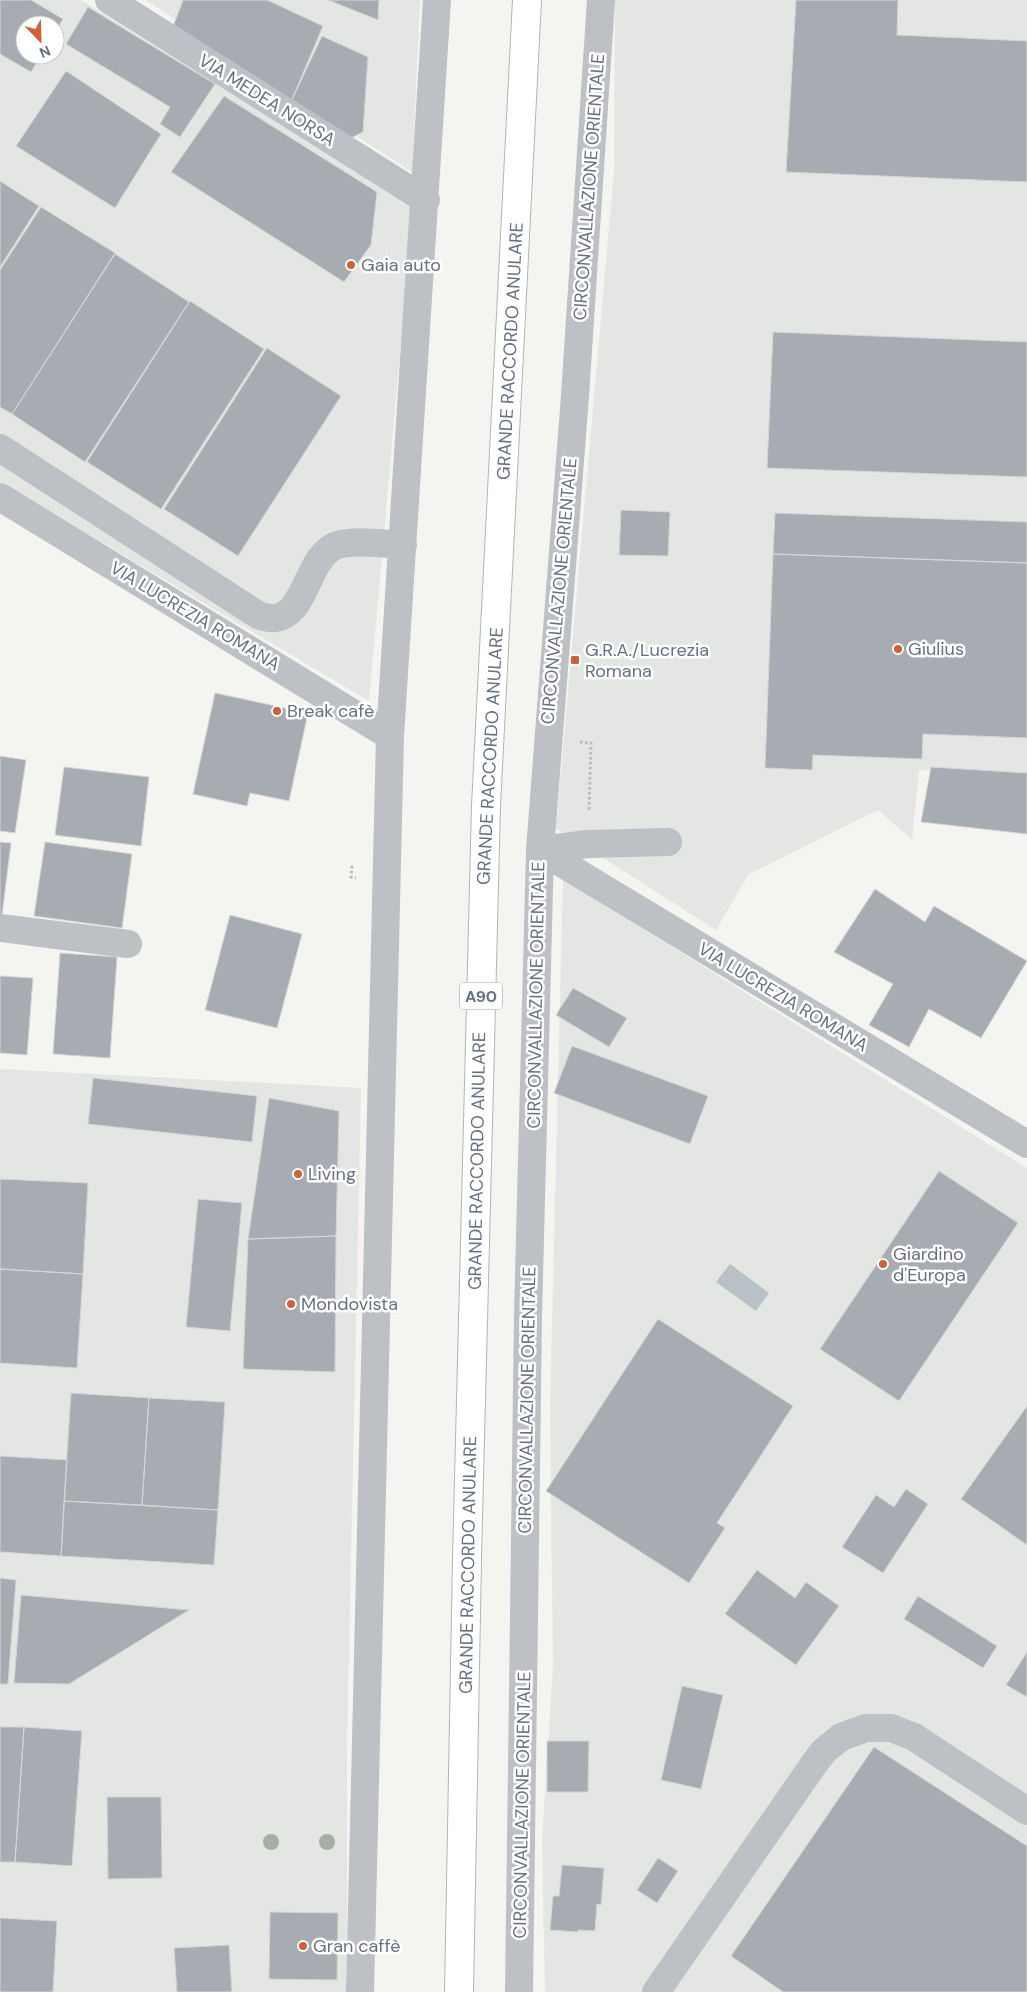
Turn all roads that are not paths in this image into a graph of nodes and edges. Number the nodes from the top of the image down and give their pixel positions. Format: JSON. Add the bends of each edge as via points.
{"nodes":[{"id":1,"x":109,"y":0,"type":"edge"},
{"id":2,"x":437,"y":0,"type":"edge"},
{"id":3,"x":527,"y":0,"type":"edge"},
{"id":4,"x":601,"y":0,"type":"edge"},
{"id":5,"x":426,"y":200,"type":"junction"},
{"id":6,"x":0,"y":448,"type":"edge"},
{"id":7,"x":0,"y":497,"type":"edge"},
{"id":8,"x":403,"y":544,"type":"junction"},
{"id":9,"x":390,"y":736,"type":"junction"},
{"id":10,"x":668,"y":842,"type":"dead end"},
{"id":11,"x":540,"y":850,"type":"junction"},
{"id":12,"x":0,"y":928,"type":"edge"},
{"id":13,"x":128,"y":944,"type":"dead end"},
{"id":14,"x":1027,"y":1144,"type":"edge"},
{"id":15,"x":1027,"y":1811,"type":"edge"},
{"id":16,"x":360,"y":1992,"type":"edge"},
{"id":17,"x":459,"y":1992,"type":"edge"},
{"id":18,"x":519,"y":1992,"type":"edge"},
{"id":19,"x":656,"y":1992,"type":"edge"}],
"edges":[{"from":1,"to":5,"type":"street","name":"VIA MEDEA NORSA"},
{"from":2,"to":5,"type":"street"},
{"from":3,"to":17,"type":"highway","name":"GRANDE RACCORDO ANULARE","number":"A90","via":[[486,806]]},
{"from":4,"to":11,"type":"street","name":"CIRCONVALLAZIONE ORIENTALE"},
{"from":5,"to":8,"type":"street"},
{"from":6,"to":8,"type":"street","via":[[267,618],[286,616],[293,609],[317,562],[330,548],[348,543]]},
{"from":7,"to":9,"type":"street","name":"VIA LUCREZIA ROMANA"},
{"from":8,"to":9,"type":"street"},
{"from":9,"to":16,"type":"street"},
{"from":10,"to":11,"type":"street","via":[[588,844]]},
{"from":11,"to":14,"type":"street","name":"VIA LUCREZIA ROMANA"},
{"from":11,"to":18,"type":"street","name":"CIRCONVALLAZIONE ORIENTALE","via":[[528,1324]]},
{"from":12,"to":13,"type":"street"},
{"from":15,"to":19,"type":"street","via":[[898,1730],[866,1728],[842,1737],[814,1764]]}]}
